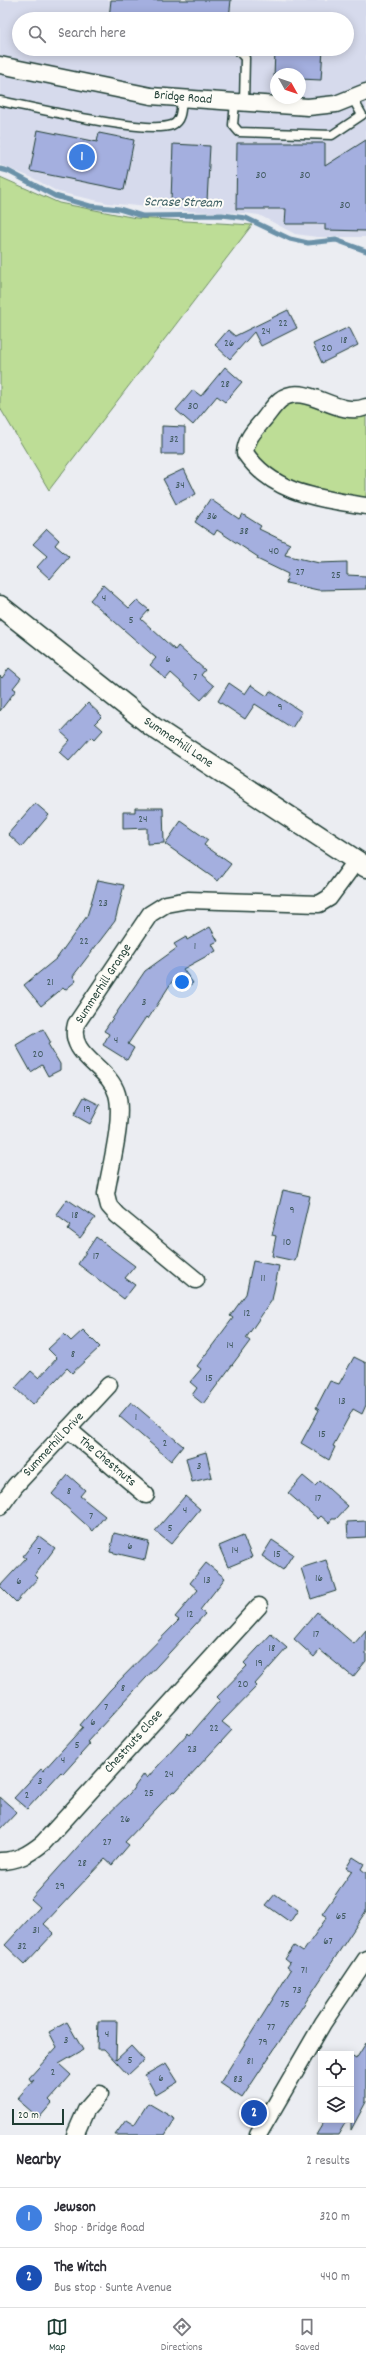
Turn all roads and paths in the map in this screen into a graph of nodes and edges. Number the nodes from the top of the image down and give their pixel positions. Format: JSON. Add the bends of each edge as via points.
{"nodes":[{"id":1,"x":243,"y":56,"type":"edge"},
{"id":2,"x":0,"y":65,"type":"edge"},
{"id":3,"x":359,"y":95,"type":"edge"},
{"id":4,"x":182,"y":98,"type":"junction"},
{"id":5,"x":0,"y":101,"type":"edge"},
{"id":6,"x":239,"y":103,"type":"junction"},
{"id":7,"x":364,"y":115,"type":"edge"},
{"id":8,"x":366,"y":407,"type":"edge"},
{"id":9,"x":366,"y":506,"type":"edge"},
{"id":10,"x":0,"y":606,"type":"edge"},
{"id":11,"x":361,"y":864,"type":"edge"},
{"id":12,"x":196,"y":1280,"type":"dead end"},
{"id":13,"x":109,"y":1385,"type":"dead end"},
{"id":14,"x":68,"y":1430,"type":"junction"},
{"id":15,"x":146,"y":1495,"type":"dead end"},
{"id":16,"x":0,"y":1507,"type":"edge"},
{"id":17,"x":259,"y":1606,"type":"dead end"},
{"id":18,"x":0,"y":1861,"type":"edge"},
{"id":19,"x":366,"y":1959,"type":"edge"},
{"id":20,"x":100,"y":2094,"type":"dead end"},
{"id":21,"x":75,"y":2135,"type":"edge"},
{"id":22,"x":258,"y":2135,"type":"edge"}],
"edges":[{"from":1,"to":6,"type":"lane"},
{"from":2,"to":4,"type":"street","name":"Bridge Road","via":[[151,96]]},
{"from":3,"to":6,"type":"street","name":"Bridge Road","via":[[336,104],[308,107]]},
{"from":3,"to":7,"type":"lane"},
{"from":4,"to":5,"type":"lane","via":[[180,118],[173,125],[152,127],[91,119]]},
{"from":4,"to":6,"type":"street","name":"Bridge Road"},
{"from":6,"to":7,"type":"lane","via":[[233,126],[239,132],[332,135]]},
{"from":8,"to":9,"type":"street","via":[[347,410],[302,394],[290,394],[280,400],[246,444],[246,453],[261,471],[293,492]]},
{"from":10,"to":11,"type":"street","name":"Summerhill Lane","via":[[153,727]]},
{"from":11,"to":12,"type":"street","name":"Summerhill Grange","via":[[329,898],[319,904],[188,900],[166,904],[150,914],[76,1024],[74,1032],[79,1048],[103,1070],[117,1094],[120,1113],[106,1194],[110,1206],[117,1215]]},
{"from":13,"to":14,"type":"street","name":"Summerhill Drive"},
{"from":14,"to":15,"type":"street","name":"The Chestnuts"},
{"from":14,"to":16,"type":"street","name":"Summerhill Drive","via":[[15,1486]]},
{"from":17,"to":18,"type":"street","name":"Chestnuts Close","via":[[43,1843],[18,1859]]},
{"from":19,"to":22,"type":"street","via":[[323,2023]]},
{"from":20,"to":21,"type":"street","via":[[86,2110]]}]}
